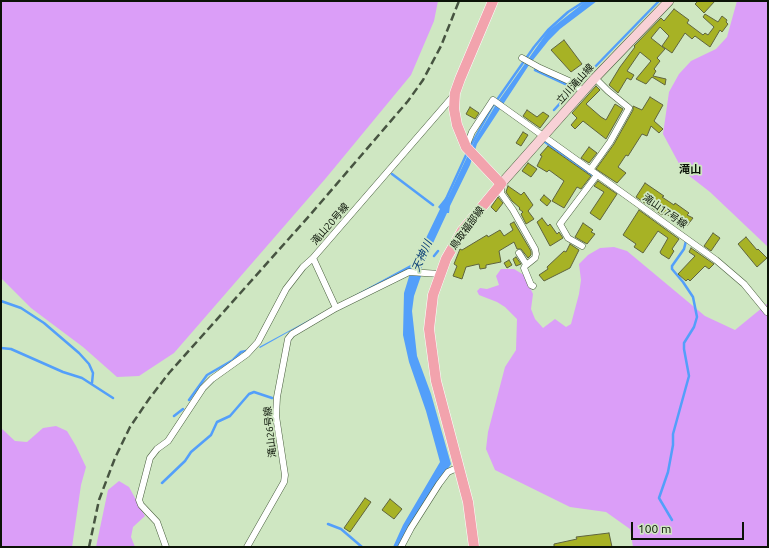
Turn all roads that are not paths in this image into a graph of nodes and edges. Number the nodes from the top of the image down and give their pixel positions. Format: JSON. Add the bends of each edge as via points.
{"nodes":[{"id":1,"x":493,"y":1,"type":"edge"},
{"id":2,"x":667,"y":2,"type":"edge"},
{"id":3,"x":522,"y":58,"type":"dead end"},
{"id":4,"x":595,"y":78,"type":"junction"},
{"id":5,"x":583,"y":91,"type":"junction"},
{"id":6,"x":456,"y":93,"type":"junction"},
{"id":7,"x":543,"y":136,"type":"junction"},
{"id":8,"x":467,"y":147,"type":"junction"},
{"id":9,"x":590,"y":170,"type":"junction"},
{"id":10,"x":597,"y":175,"type":"junction"},
{"id":11,"x":501,"y":184,"type":"junction"},
{"id":12,"x":582,"y":246,"type":"dead end"},
{"id":13,"x":520,"y":253,"type":"dead end"},
{"id":14,"x":314,"y":258,"type":"junction"},
{"id":15,"x":526,"y":264,"type":"junction"},
{"id":16,"x":440,"y":274,"type":"junction"},
{"id":17,"x":534,"y":286,"type":"dead end"},
{"id":18,"x":336,"y":308,"type":"junction"},
{"id":19,"x":767,"y":312,"type":"dead end"},
{"id":20,"x":459,"y":467,"type":"junction"},
{"id":21,"x":166,"y":547,"type":"edge"},
{"id":22,"x":247,"y":547,"type":"edge"},
{"id":23,"x":401,"y":547,"type":"edge"},
{"id":24,"x":474,"y":547,"type":"edge"}],
"edges":[{"from":1,"to":6,"type":"main road","via":[[463,70]]},
{"from":2,"to":4,"type":"street","name":"立川滝山線"},
{"from":3,"to":5,"type":"street","via":[[569,81]]},
{"from":4,"to":5,"type":"street","name":"立川滝山線"},
{"from":4,"to":9,"type":"street","via":[[629,108],[610,142]]},
{"from":5,"to":7,"type":"street","name":"立川滝山線"},
{"from":6,"to":8,"type":"main road","via":[[456,125]]},
{"from":6,"to":14,"type":"street","name":"滝山20号線"},
{"from":7,"to":8,"type":"street","name":"滝山17号線","via":[[493,100],[472,132]]},
{"from":7,"to":9,"type":"street","name":"滝山17号線"},
{"from":7,"to":11,"type":"street","name":"立川滝山線"},
{"from":8,"to":11,"type":"main road"},
{"from":9,"to":10,"type":"street","name":"滝山17号線"},
{"from":10,"to":12,"type":"street","via":[[560,224],[568,238]]},
{"from":10,"to":19,"type":"street","name":"滝山17号線","via":[[716,260],[744,284]]},
{"from":11,"to":15,"type":"street","via":[[501,193],[535,248],[535,258]]},
{"from":11,"to":16,"type":"main road","name":"鳥取福部線","via":[[462,231]]},
{"from":13,"to":15,"type":"street"},
{"from":14,"to":18,"type":"street","name":"滝山20号線"},
{"from":14,"to":21,"type":"street","via":[[303,267],[286,289],[258,342],[247,354],[203,388],[168,441],[150,458],[139,500],[157,522]]},
{"from":15,"to":17,"type":"street","via":[[525,271],[531,285]]},
{"from":16,"to":18,"type":"street","via":[[410,272]]},
{"from":16,"to":20,"type":"main road","name":"鳥取福部線","via":[[430,318],[430,341],[436,381]]},
{"from":18,"to":22,"type":"street","name":"滝山26号線","via":[[292,334],[288,339],[276,416],[284,482]]},
{"from":20,"to":23,"type":"street","via":[[448,472],[438,484]]},
{"from":20,"to":24,"type":"main road","name":"鳥取福部線","via":[[468,502]]}]}
